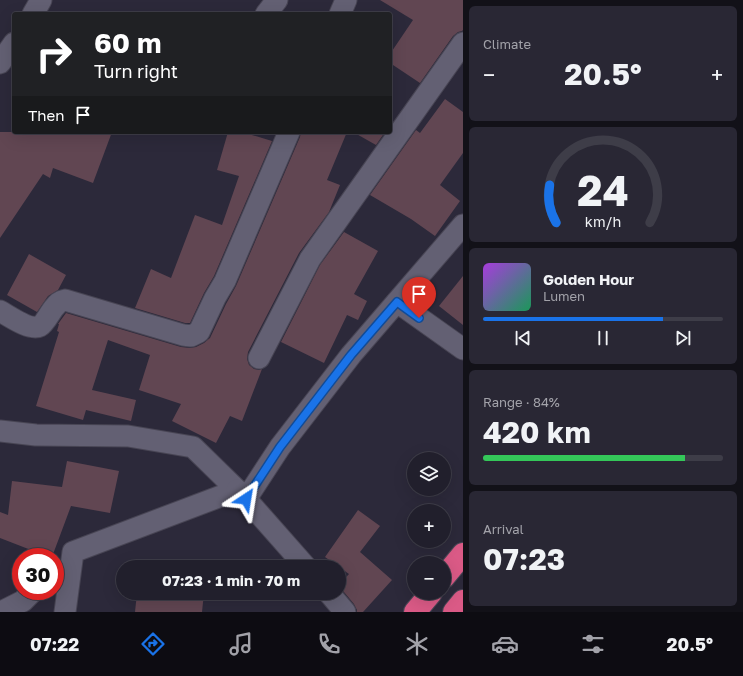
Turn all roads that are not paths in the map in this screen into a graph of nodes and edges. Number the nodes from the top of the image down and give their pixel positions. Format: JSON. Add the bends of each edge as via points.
{"nodes":[{"id":1,"x":41,"y":0,"type":"edge"},
{"id":2,"x":277,"y":0,"type":"edge"},
{"id":3,"x":346,"y":0,"type":"edge"},
{"id":4,"x":34,"y":12,"type":"edge"},
{"id":5,"x":268,"y":12,"type":"edge"},
{"id":6,"x":341,"y":12,"type":"edge"},
{"id":7,"x":463,"y":43,"type":"edge"},
{"id":8,"x":12,"y":46,"type":"edge"},
{"id":9,"x":0,"y":63,"type":"edge"},
{"id":10,"x":457,"y":65,"type":"edge"},
{"id":11,"x":288,"y":134,"type":"edge"},
{"id":12,"x":463,"y":225,"type":"edge"},
{"id":13,"x":397,"y":302,"type":"junction"},
{"id":14,"x":0,"y":311,"type":"edge"},
{"id":15,"x":463,"y":349,"type":"edge"},
{"id":16,"x":259,"y":358,"type":"dead end"},
{"id":17,"x":0,"y":431,"type":"edge"},
{"id":18,"x":242,"y":495,"type":"junction"},
{"id":19,"x":73,"y":552,"type":"junction"},
{"id":20,"x":463,"y":554,"type":"edge"},
{"id":21,"x":64,"y":560,"type":"edge"},
{"id":22,"x":300,"y":560,"type":"edge"},
{"id":23,"x":451,"y":569,"type":"edge"},
{"id":24,"x":24,"y":600,"type":"edge"},
{"id":25,"x":334,"y":600,"type":"edge"},
{"id":26,"x":425,"y":600,"type":"edge"},
{"id":27,"x":463,"y":601,"type":"edge"},
{"id":28,"x":1,"y":612,"type":"edge"},
{"id":29,"x":65,"y":612,"type":"edge"},
{"id":30,"x":345,"y":612,"type":"edge"},
{"id":31,"x":415,"y":612,"type":"edge"},
{"id":32,"x":454,"y":612,"type":"edge"}],
"edges":[{"from":1,"to":4,"type":"street"},
{"from":2,"to":5,"type":"street"},
{"from":3,"to":6,"type":"street"},
{"from":7,"to":10,"type":"street"},
{"from":8,"to":9,"type":"street"},
{"from":10,"to":16,"type":"street","via":[[310,259]]},
{"from":11,"to":14,"type":"street","via":[[225,281],[199,332],[191,336],[184,335],[65,300],[60,300],[41,325],[34,327],[27,326]]},
{"from":12,"to":13,"type":"street"},
{"from":13,"to":15,"type":"street"},
{"from":13,"to":18,"type":"street","via":[[351,355]]},
{"from":17,"to":18,"type":"street","via":[[36,435],[128,436],[193,447]]},
{"from":18,"to":19,"type":"street"},
{"from":18,"to":22,"type":"street"},
{"from":19,"to":21,"type":"street"},
{"from":19,"to":29,"type":"street"},
{"from":20,"to":23,"type":"highway"},
{"from":24,"to":28,"type":"street"},
{"from":25,"to":30,"type":"street"},
{"from":26,"to":31,"type":"highway"},
{"from":27,"to":32,"type":"highway"}]}
